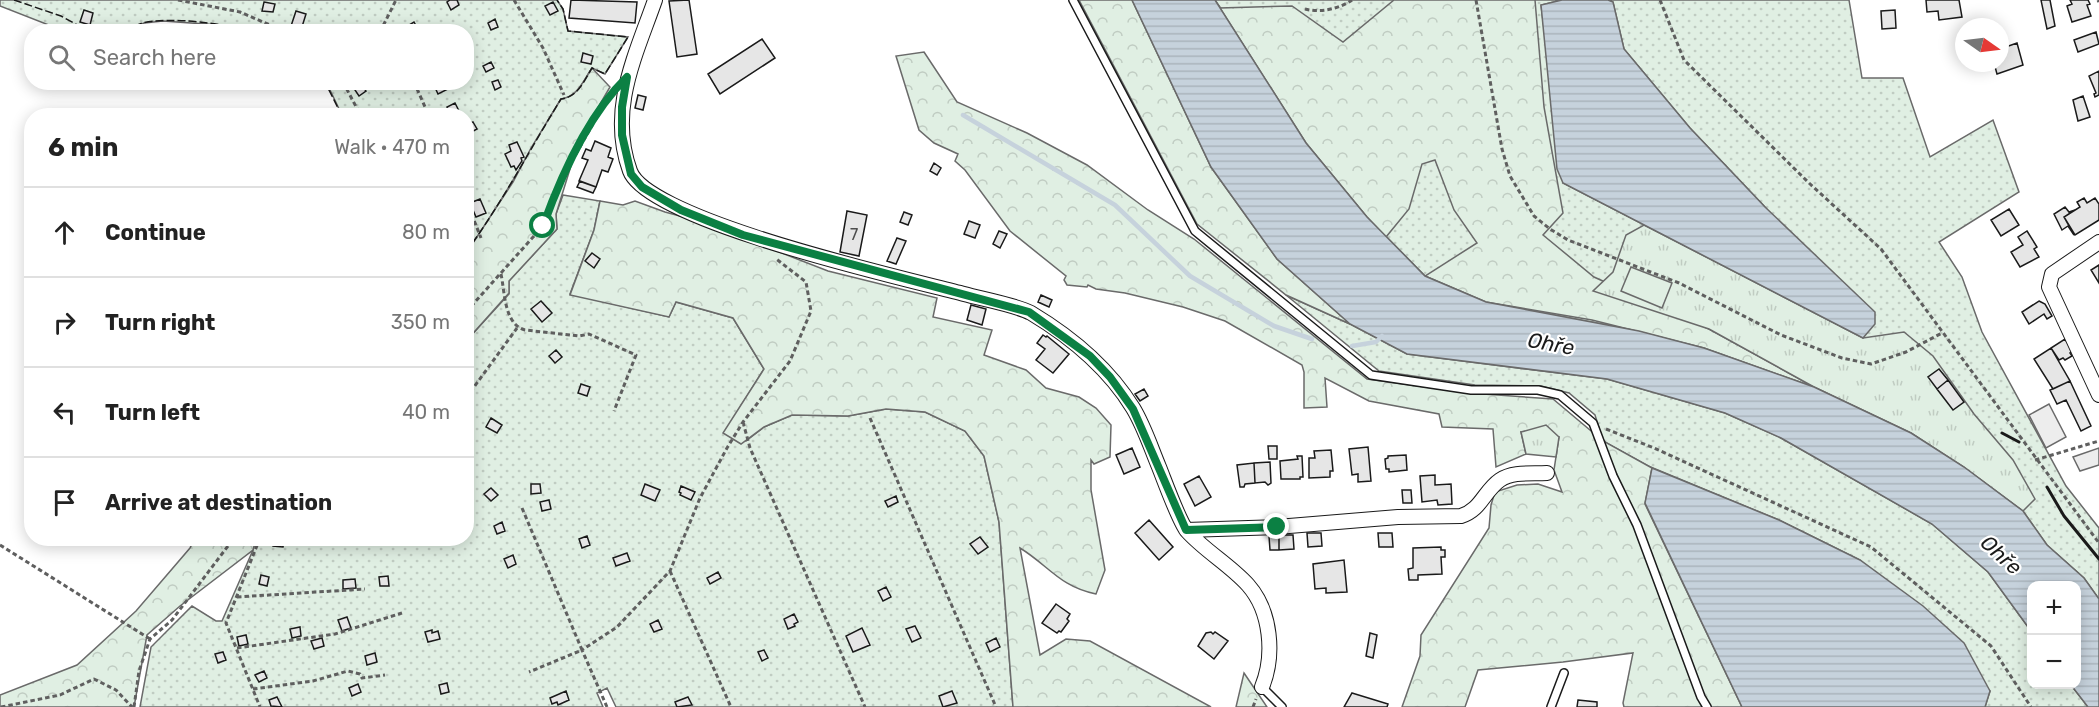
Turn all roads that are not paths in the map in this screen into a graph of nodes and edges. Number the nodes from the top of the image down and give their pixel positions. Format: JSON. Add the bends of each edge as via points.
{"nodes":[{"id":1,"x":655,"y":0,"type":"edge"},
{"id":2,"x":1073,"y":0,"type":"edge"},
{"id":3,"x":2099,"y":242,"type":"edge"},
{"id":4,"x":2099,"y":395,"type":"edge"},
{"id":5,"x":1547,"y":473,"type":"dead end"},
{"id":6,"x":1186,"y":530,"type":"junction"},
{"id":7,"x":1564,"y":674,"type":"dead end"},
{"id":8,"x":1262,"y":687,"type":"joint"},
{"id":9,"x":1282,"y":707,"type":"edge"},
{"id":10,"x":1551,"y":707,"type":"edge"},
{"id":11,"x":1707,"y":707,"type":"edge"}],
"edges":[{"from":1,"to":6,"type":"street","via":[[627,77],[622,107],[622,135],[631,174],[642,187],[681,210],[743,235],[1029,312],[1090,356],[1110,377],[1144,431]]},
{"from":2,"to":11,"type":"lane","via":[[1195,231],[1371,375],[1471,390],[1538,390],[1560,395],[1593,423]]},
{"from":3,"to":4,"type":"street","via":[[2052,274],[2049,287]]},
{"from":5,"to":6,"type":"street","via":[[1514,474],[1499,481],[1470,514],[1461,516]]},
{"from":6,"to":8,"type":"street","via":[[1249,586],[1262,610],[1269,633],[1269,670]]},
{"from":7,"to":10,"type":"lane"},
{"from":8,"to":9,"type":"lane"}]}
